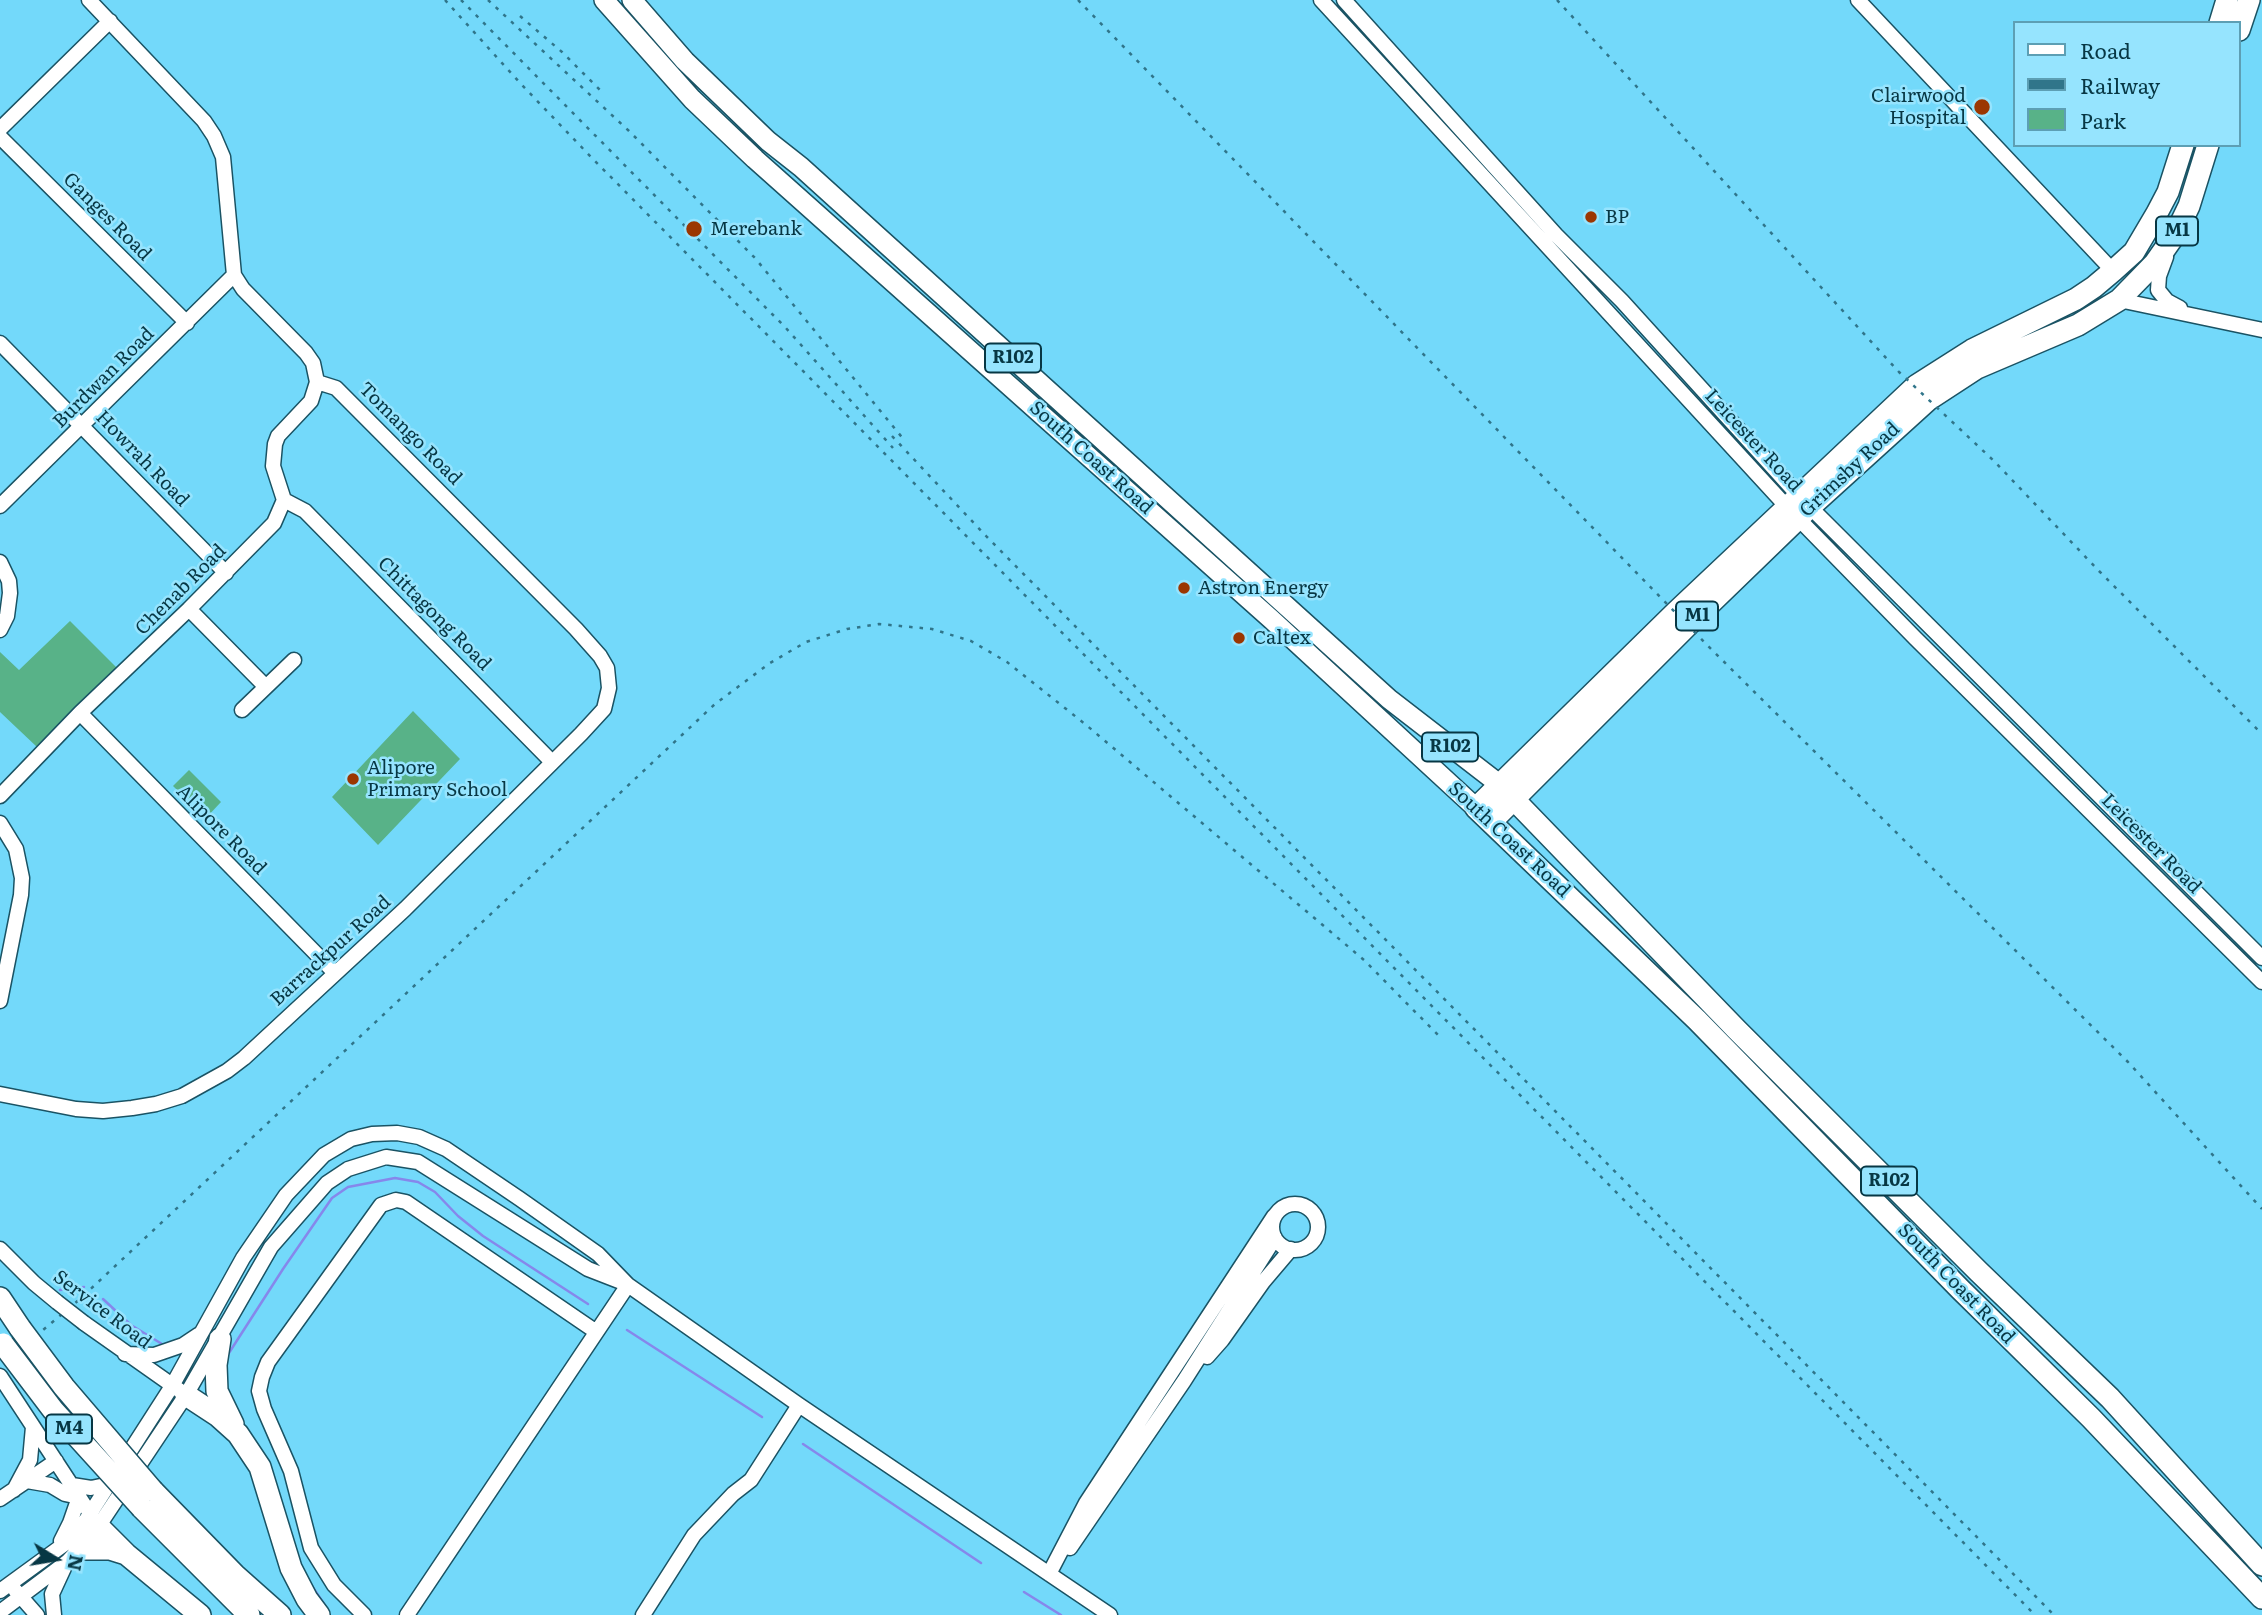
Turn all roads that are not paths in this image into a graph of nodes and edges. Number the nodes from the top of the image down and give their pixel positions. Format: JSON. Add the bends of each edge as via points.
{"nodes":[{"id":1,"x":89,"y":0,"type":"edge"},
{"id":2,"x":604,"y":0,"type":"edge"},
{"id":3,"x":632,"y":0,"type":"edge"},
{"id":4,"x":1321,"y":0,"type":"edge"},
{"id":5,"x":1344,"y":0,"type":"edge"},
{"id":6,"x":1858,"y":0,"type":"edge"},
{"id":7,"x":2227,"y":0,"type":"edge"},
{"id":8,"x":2249,"y":0,"type":"edge"},
{"id":9,"x":110,"y":21,"type":"junction"},
{"id":10,"x":2221,"y":21,"type":"edge"},
{"id":11,"x":2241,"y":24,"type":"edge"},
{"id":12,"x":0,"y":129,"type":"edge"},
{"id":13,"x":0,"y":137,"type":"edge"},
{"id":14,"x":2182,"y":147,"type":"edge"},
{"id":15,"x":2207,"y":147,"type":"edge"},
{"id":16,"x":801,"y":167,"type":"junction"},
{"id":17,"x":785,"y":185,"type":"junction"},
{"id":18,"x":2176,"y":233,"type":"junction"},
{"id":19,"x":2113,"y":271,"type":"junction"},
{"id":20,"x":234,"y":275,"type":"junction"},
{"id":21,"x":2119,"y":300,"type":"junction"},
{"id":22,"x":2193,"y":315,"type":"junction"},
{"id":23,"x":187,"y":323,"type":"junction"},
{"id":24,"x":2262,"y":330,"type":"edge"},
{"id":25,"x":982,"y":331,"type":"junction"},
{"id":26,"x":0,"y":343,"type":"edge"},
{"id":27,"x":967,"y":347,"type":"junction"},
{"id":28,"x":1951,"y":372,"type":"junction"},
{"id":29,"x":317,"y":382,"type":"junction"},
{"id":30,"x":1077,"y":417,"type":"junction"},
{"id":31,"x":82,"y":426,"type":"junction"},
{"id":32,"x":1064,"y":434,"type":"junction"},
{"id":33,"x":1114,"y":450,"type":"junction"},
{"id":34,"x":1100,"y":466,"type":"junction"},
{"id":35,"x":284,"y":500,"type":"junction"},
{"id":36,"x":1175,"y":505,"type":"junction"},
{"id":37,"x":0,"y":506,"type":"edge"},
{"id":38,"x":1798,"y":507,"type":"junction"},
{"id":39,"x":1160,"y":521,"type":"junction"},
{"id":40,"x":0,"y":562,"type":"edge"},
{"id":41,"x":226,"y":573,"type":"junction"},
{"id":42,"x":1267,"y":588,"type":"junction"},
{"id":43,"x":1251,"y":602,"type":"junction"},
{"id":44,"x":189,"y":609,"type":"junction"},
{"id":45,"x":1918,"y":616,"type":"junction"},
{"id":46,"x":1906,"y":628,"type":"junction"},
{"id":47,"x":0,"y":630,"type":"edge"},
{"id":48,"x":293,"y":660,"type":"dead end"},
{"id":49,"x":609,"y":680,"type":"joint"},
{"id":50,"x":265,"y":686,"type":"junction"},
{"id":51,"x":242,"y":710,"type":"dead end"},
{"id":52,"x":80,"y":713,"type":"junction"},
{"id":53,"x":1419,"y":723,"type":"junction"},
{"id":54,"x":1404,"y":741,"type":"junction"},
{"id":55,"x":552,"y":762,"type":"junction"},
{"id":56,"x":1506,"y":792,"type":"junction"},
{"id":57,"x":0,"y":796,"type":"edge"},
{"id":58,"x":1484,"y":815,"type":"junction"},
{"id":59,"x":0,"y":823,"type":"edge"},
{"id":60,"x":2238,"y":934,"type":"junction"},
{"id":61,"x":2226,"y":945,"type":"junction"},
{"id":62,"x":2262,"y":958,"type":"edge"},
{"id":63,"x":335,"y":973,"type":"junction"},
{"id":64,"x":2262,"y":982,"type":"edge"},
{"id":65,"x":0,"y":1001,"type":"edge"},
{"id":66,"x":0,"y":1094,"type":"edge"},
{"id":67,"x":1274,"y":1216,"type":"junction"},
{"id":68,"x":1275,"y":1238,"type":"junction"},
{"id":69,"x":0,"y":1249,"type":"edge"},
{"id":70,"x":1291,"y":1249,"type":"junction"},
{"id":71,"x":1979,"y":1272,"type":"junction"},
{"id":72,"x":628,"y":1285,"type":"junction"},
{"id":73,"x":1960,"y":1289,"type":"junction"},
{"id":74,"x":0,"y":1298,"type":"edge"},
{"id":75,"x":596,"y":1331,"type":"junction"},
{"id":76,"x":210,"y":1336,"type":"junction"},
{"id":77,"x":1,"y":1341,"type":"edge"},
{"id":78,"x":124,"y":1353,"type":"junction"},
{"id":79,"x":1,"y":1377,"type":"edge"},
{"id":80,"x":1184,"y":1381,"type":"junction"},
{"id":81,"x":179,"y":1390,"type":"junction"},
{"id":82,"x":800,"y":1405,"type":"junction"},
{"id":83,"x":33,"y":1427,"type":"junction"},
{"id":84,"x":238,"y":1434,"type":"junction"},
{"id":85,"x":56,"y":1461,"type":"junction"},
{"id":86,"x":27,"y":1481,"type":"junction"},
{"id":87,"x":110,"y":1484,"type":"junction"},
{"id":88,"x":13,"y":1490,"type":"junction"},
{"id":89,"x":76,"y":1491,"type":"junction"},
{"id":90,"x":0,"y":1499,"type":"edge"},
{"id":91,"x":147,"y":1500,"type":"junction"},
{"id":92,"x":2217,"y":1517,"type":"junction"},
{"id":93,"x":94,"y":1520,"type":"junction"},
{"id":94,"x":2199,"y":1534,"type":"junction"},
{"id":95,"x":55,"y":1552,"type":"junction"},
{"id":96,"x":126,"y":1554,"type":"junction"},
{"id":97,"x":74,"y":1555,"type":"junction"},
{"id":98,"x":2262,"y":1565,"type":"edge"},
{"id":99,"x":1049,"y":1574,"type":"junction"},
{"id":100,"x":5,"y":1587,"type":"edge"},
{"id":101,"x":20,"y":1598,"type":"junction"},
{"id":102,"x":2262,"y":1598,"type":"edge"},
{"id":103,"x":0,"y":1612,"type":"edge"},
{"id":104,"x":1102,"y":1613,"type":"edge"},
{"id":105,"x":37,"y":1615,"type":"edge"},
{"id":106,"x":54,"y":1615,"type":"edge"},
{"id":107,"x":200,"y":1615,"type":"edge"},
{"id":108,"x":249,"y":1615,"type":"edge"},
{"id":109,"x":281,"y":1615,"type":"edge"},
{"id":110,"x":319,"y":1615,"type":"edge"},
{"id":111,"x":364,"y":1615,"type":"edge"},
{"id":112,"x":407,"y":1615,"type":"edge"},
{"id":113,"x":643,"y":1615,"type":"edge"}],
"edges":[{"from":1,"to":9,"type":"street"},
{"from":2,"to":17,"type":"main road","name":"South Coast Road","number":"R102","via":[[692,99]]},
{"from":3,"to":16,"type":"main road","name":"South Coast Road","number":"R102","via":[[717,93]]},
{"from":4,"to":38,"type":"street","name":"Leicester Road"},
{"from":5,"to":38,"type":"street","name":"Leicester Road","via":[[1556,235],[1622,301]]},
{"from":6,"to":19,"type":"street"},
{"from":7,"to":10,"type":"highway"},
{"from":8,"to":11,"type":"highway"},
{"from":9,"to":12,"type":"street"},
{"from":9,"to":20,"type":"street","via":[[214,135],[223,157]]},
{"from":13,"to":23,"type":"street","name":"Ganges Road"},
{"from":14,"to":19,"type":"highway","name":"Grimsby Road","number":"M1","via":[[2157,213],[2133,252]]},
{"from":15,"to":18,"type":"highway","name":"Grimsby Road","number":"M1"},
{"from":16,"to":17,"type":"main road"},
{"from":16,"to":25,"type":"main road","name":"South Coast Road","number":"R102"},
{"from":17,"to":27,"type":"main road","name":"South Coast Road","number":"R102"},
{"from":18,"to":21,"type":"highway","name":"Grimsby Road","number":"M1"},
{"from":18,"to":22,"type":"street","via":[[2158,289]]},
{"from":19,"to":28,"type":"highway","name":"Grimsby Road","number":"M1","via":[[2076,299]]},
{"from":20,"to":23,"type":"street","name":"Burdwan Road"},
{"from":20,"to":29,"type":"street","via":[[306,353]]},
{"from":21,"to":22,"type":"street"},
{"from":21,"to":28,"type":"highway","name":"Grimsby Road","number":"M1","via":[[2078,325],[1977,368]]},
{"from":22,"to":24,"type":"street"},
{"from":23,"to":31,"type":"street","name":"Burdwan Road"},
{"from":25,"to":27,"type":"main road"},
{"from":25,"to":30,"type":"main road","name":"South Coast Road","number":"R102"},
{"from":26,"to":31,"type":"street","name":"Howrah Road"},
{"from":27,"to":32,"type":"main road","name":"South Coast Road","number":"R102"},
{"from":28,"to":38,"type":"highway","name":"Grimsby Road","number":"M1","via":[[1917,410]]},
{"from":29,"to":35,"type":"street","via":[[311,401],[278,436],[273,449],[273,466]]},
{"from":29,"to":49,"type":"street","name":"Tomango Road","via":[[336,388],[557,609],[600,656]]},
{"from":30,"to":32,"type":"main road"},
{"from":30,"to":33,"type":"main road","name":"South Coast Road","number":"R102"},
{"from":31,"to":37,"type":"street","name":"Burdwan Road"},
{"from":31,"to":41,"type":"street","name":"Howrah Road"},
{"from":32,"to":34,"type":"main road","name":"South Coast Road","number":"R102"},
{"from":33,"to":34,"type":"main road"},
{"from":33,"to":36,"type":"main road","name":"South Coast Road","number":"R102"},
{"from":34,"to":39,"type":"main road","name":"South Coast Road","number":"R102"},
{"from":35,"to":41,"type":"street","name":"Chenab Road","via":[[274,523]]},
{"from":35,"to":55,"type":"street","name":"Chittagong Road","via":[[306,511]]},
{"from":36,"to":39,"type":"main road"},
{"from":36,"to":42,"type":"main road","name":"South Coast Road","number":"R102"},
{"from":38,"to":45,"type":"street","name":"Leicester Road"},
{"from":38,"to":46,"type":"street","name":"Leicester Road"},
{"from":38,"to":56,"type":"highway","name":"Grimsby Road","number":"M1"},
{"from":39,"to":43,"type":"main road","name":"South Coast Road","number":"R102"},
{"from":40,"to":47,"type":"street","via":[[10,593]]},
{"from":41,"to":44,"type":"street","name":"Chenab Road"},
{"from":42,"to":43,"type":"main road"},
{"from":42,"to":53,"type":"main road","name":"South Coast Road","number":"R102"},
{"from":43,"to":54,"type":"main road","name":"South Coast Road","number":"R102"},
{"from":44,"to":50,"type":"street"},
{"from":44,"to":52,"type":"street","name":"Chenab Road"},
{"from":45,"to":46,"type":"street"},
{"from":45,"to":60,"type":"street","name":"Leicester Road"},
{"from":46,"to":61,"type":"street","name":"Leicester Road"},
{"from":48,"to":50,"type":"street"},
{"from":49,"to":55,"type":"street","name":"Barrackpur Road","via":[[600,714]]},
{"from":50,"to":51,"type":"street"},
{"from":52,"to":57,"type":"street","name":"Chenab Road"},
{"from":52,"to":63,"type":"street","name":"Alipore Road"},
{"from":53,"to":54,"type":"main road"},
{"from":53,"to":56,"type":"main road","name":"South Coast Road","number":"R102"},
{"from":54,"to":58,"type":"main road","name":"South Coast Road","number":"R102"},
{"from":55,"to":63,"type":"street","name":"Barrackpur Road"},
{"from":56,"to":58,"type":"highway","name":"Grimsby Road","number":"M1"},
{"from":56,"to":71,"type":"highway","name":"South Coast Road","number":"R102"},
{"from":58,"to":73,"type":"highway","name":"South Coast Road","number":"R102","via":[[1697,1020]]},
{"from":59,"to":65,"type":"street","via":[[16,849],[22,878]]},
{"from":60,"to":61,"type":"street"},
{"from":60,"to":62,"type":"street","name":"Leicester Road"},
{"from":61,"to":64,"type":"street","name":"Leicester Road"},
{"from":63,"to":66,"type":"street","name":"Barrackpur Road","via":[[244,1058],[182,1096],[103,1111]]},
{"from":67,"to":68,"type":"street"},
{"from":67,"to":70,"type":"street","via":[[1285,1206],[1299,1204],[1316,1219],[1313,1240],[1301,1249]]},
{"from":67,"to":99,"type":"street","via":[[1086,1503]]},
{"from":68,"to":70,"type":"street"},
{"from":68,"to":80,"type":"street"},
{"from":69,"to":78,"type":"street","name":"Service Road","bridge":true,"via":[[34,1283]]},
{"from":70,"to":80,"type":"street","via":[[1222,1340]]},
{"from":71,"to":73,"type":"highway"},
{"from":71,"to":92,"type":"highway","name":"South Coast Road","number":"R102","via":[[2110,1398]]},
{"from":72,"to":75,"type":"street"},
{"from":72,"to":76,"type":"street","via":[[588,1269],[418,1162],[386,1157],[348,1169],[327,1183],[271,1247]]},
{"from":72,"to":76,"type":"street","via":[[598,1254],[446,1149],[419,1137],[372,1134],[351,1139],[324,1155],[286,1195],[243,1258]]},
{"from":72,"to":82,"type":"street"},
{"from":73,"to":94,"type":"highway","name":"South Coast Road","number":"R102","via":[[2091,1418]]},
{"from":74,"to":91,"type":"highway","number":"M4","bridge":true},
{"from":75,"to":111,"type":"street","via":[[406,1202],[381,1205],[268,1362],[260,1391],[291,1471],[311,1548],[334,1585]]},
{"from":75,"to":112,"type":"street"},
{"from":76,"to":78,"type":"street","via":[[162,1353]]},
{"from":76,"to":81,"type":"street"},
{"from":76,"to":84,"type":"highway","via":[[217,1391]]},
{"from":77,"to":91,"type":"highway","number":"M4","bridge":true,"via":[[53,1410]]},
{"from":78,"to":81,"type":"street","name":"Service Road"},
{"from":79,"to":83,"type":"street"},
{"from":80,"to":99,"type":"street","via":[[1083,1532]]},
{"from":81,"to":84,"type":"highway"},
{"from":81,"to":87,"type":"street"},
{"from":81,"to":93,"type":"street"},
{"from":82,"to":99,"type":"street"},
{"from":82,"to":113,"type":"street","via":[[751,1480],[694,1535]]},
{"from":83,"to":85,"type":"street"},
{"from":83,"to":88,"type":"street","via":[[30,1460]]},
{"from":84,"to":110,"type":"highway","via":[[260,1467],[291,1567]]},
{"from":85,"to":86,"type":"street"},
{"from":85,"to":89,"type":"street"},
{"from":86,"to":88,"type":"street"},
{"from":86,"to":89,"type":"street","via":[[50,1485],[65,1494]]},
{"from":87,"to":89,"type":"street"},
{"from":87,"to":93,"type":"street"},
{"from":88,"to":90,"type":"street"},
{"from":89,"to":93,"type":"street"},
{"from":89,"to":95,"type":"street","via":[[70,1523]]},
{"from":91,"to":108,"type":"highway","number":"M4"},
{"from":91,"to":109,"type":"highway","number":"M4"},
{"from":92,"to":94,"type":"highway"},
{"from":92,"to":98,"type":"highway","name":"South Coast Road","number":"R102"},
{"from":93,"to":95,"type":"street"},
{"from":93,"to":96,"type":"highway"},
{"from":93,"to":97,"type":"street"},
{"from":94,"to":102,"type":"highway","name":"South Coast Road","number":"R102"},
{"from":95,"to":100,"type":"street"},
{"from":96,"to":97,"type":"highway","via":[[110,1549]]},
{"from":96,"to":107,"type":"highway"},
{"from":97,"to":101,"type":"street"},
{"from":97,"to":106,"type":"street","via":[[55,1586]]},
{"from":99,"to":104,"type":"street"},
{"from":100,"to":101,"type":"street"},
{"from":101,"to":103,"type":"street"},
{"from":101,"to":105,"type":"street"}]}
